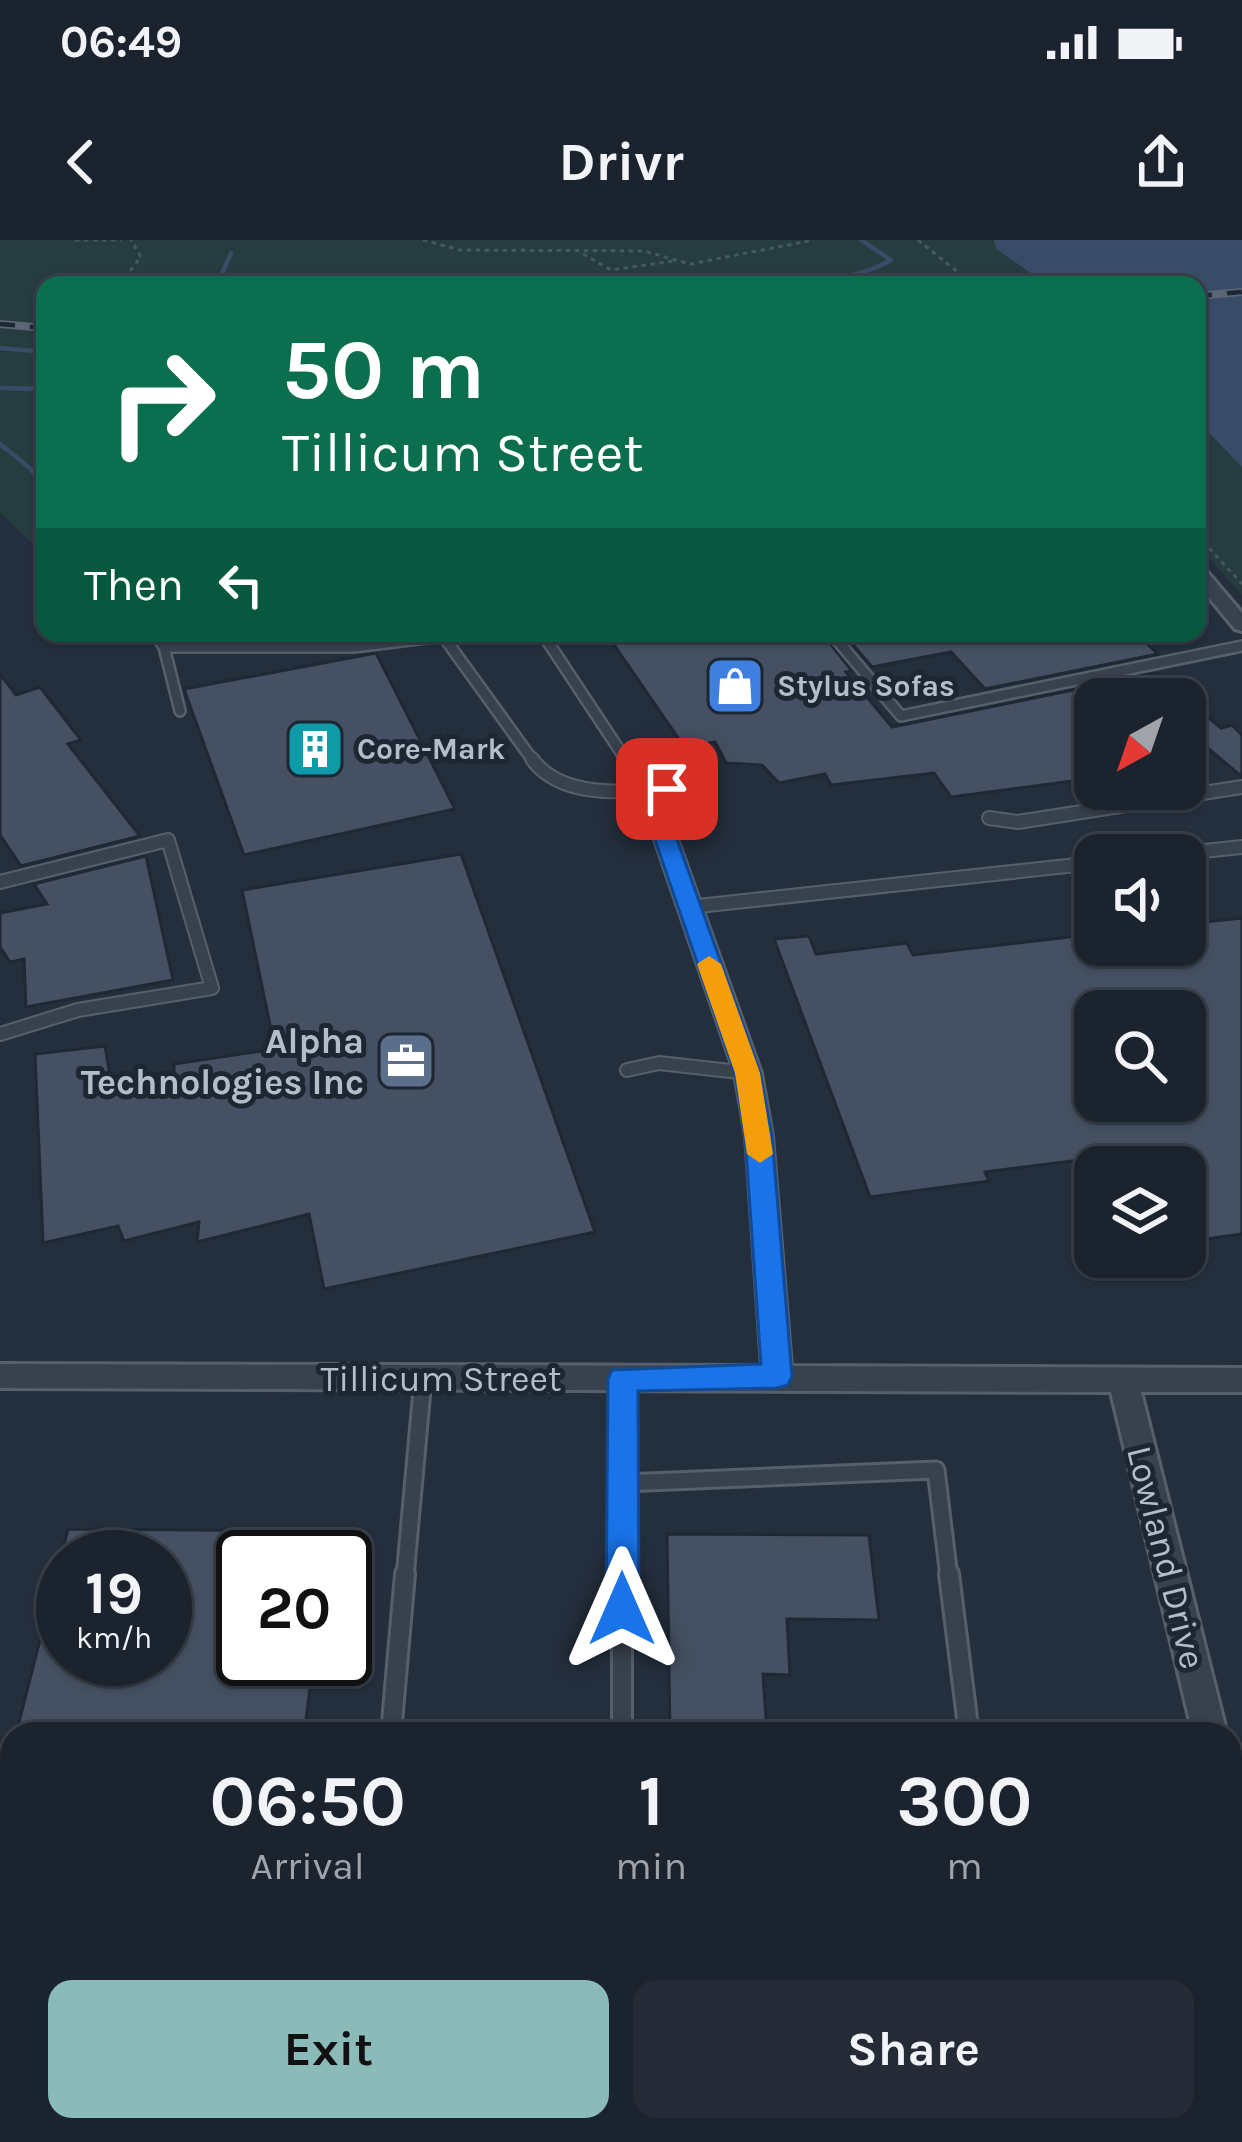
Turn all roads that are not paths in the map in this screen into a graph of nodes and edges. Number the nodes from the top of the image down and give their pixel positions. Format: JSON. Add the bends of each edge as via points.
{"nodes":[{"id":1,"x":1206,"y":583,"type":"edge"},
{"id":2,"x":1242,"y":625,"type":"edge"},
{"id":3,"x":160,"y":642,"type":"edge"},
{"id":4,"x":394,"y":642,"type":"edge"},
{"id":5,"x":447,"y":642,"type":"edge"},
{"id":6,"x":548,"y":642,"type":"edge"},
{"id":7,"x":839,"y":642,"type":"edge"},
{"id":8,"x":1242,"y":646,"type":"edge"},
{"id":9,"x":164,"y":647,"type":"junction"},
{"id":10,"x":180,"y":711,"type":"dead end"},
{"id":11,"x":1242,"y":787,"type":"edge"},
{"id":12,"x":667,"y":789,"type":"junction"},
{"id":13,"x":989,"y":818,"type":"dead end"},
{"id":14,"x":1242,"y":847,"type":"edge"},
{"id":15,"x":1206,"y":851,"type":"edge"},
{"id":16,"x":1074,"y":864,"type":"edge"},
{"id":17,"x":0,"y":882,"type":"edge"},
{"id":18,"x":689,"y":907,"type":"junction"},
{"id":19,"x":0,"y":1034,"type":"edge"},
{"id":20,"x":627,"y":1070,"type":"dead end"},
{"id":21,"x":748,"y":1073,"type":"junction"},
{"id":22,"x":0,"y":1376,"type":"edge"},
{"id":23,"x":777,"y":1376,"type":"junction"},
{"id":24,"x":423,"y":1379,"type":"junction"},
{"id":25,"x":623,"y":1379,"type":"junction"},
{"id":26,"x":1123,"y":1379,"type":"junction"},
{"id":27,"x":1242,"y":1380,"type":"edge"},
{"id":28,"x":623,"y":1483,"type":"junction"},
{"id":29,"x":393,"y":1722,"type":"edge"},
{"id":30,"x":622,"y":1722,"type":"edge"},
{"id":31,"x":968,"y":1722,"type":"edge"},
{"id":32,"x":1207,"y":1722,"type":"edge"}],
"edges":[{"from":1,"to":2,"type":"street"},
{"from":3,"to":9,"type":"lane"},
{"from":4,"to":9,"type":"lane"},
{"from":5,"to":12,"type":"lane","via":[[540,770],[602,794]]},
{"from":6,"to":12,"type":"lane","via":[[622,754]]},
{"from":7,"to":8,"type":"lane","via":[[901,716]]},
{"from":9,"to":10,"type":"lane"},
{"from":11,"to":13,"type":"lane","via":[[1018,822]]},
{"from":12,"to":18,"type":"street","via":[[661,825]]},
{"from":14,"to":15,"type":"lane"},
{"from":16,"to":18,"type":"lane"},
{"from":17,"to":19,"type":"lane","via":[[168,840],[212,988],[78,1010]]},
{"from":18,"to":21,"type":"street"},
{"from":20,"to":21,"type":"lane","via":[[659,1063]]},
{"from":21,"to":23,"type":"street"},
{"from":22,"to":24,"type":"street","name":"Tillicum Street"},
{"from":23,"to":25,"type":"street","name":"Tillicum Street"},
{"from":23,"to":26,"type":"street","name":"Tillicum Street"},
{"from":24,"to":25,"type":"street","name":"Tillicum Street"},
{"from":24,"to":29,"type":"lane"},
{"from":25,"to":28,"type":"lane"},
{"from":26,"to":27,"type":"street","name":"Tillicum Street"},
{"from":26,"to":32,"type":"street","name":"Lowland Drive"},
{"from":28,"to":30,"type":"lane"},
{"from":28,"to":31,"type":"lane","via":[[936,1470]]}]}
